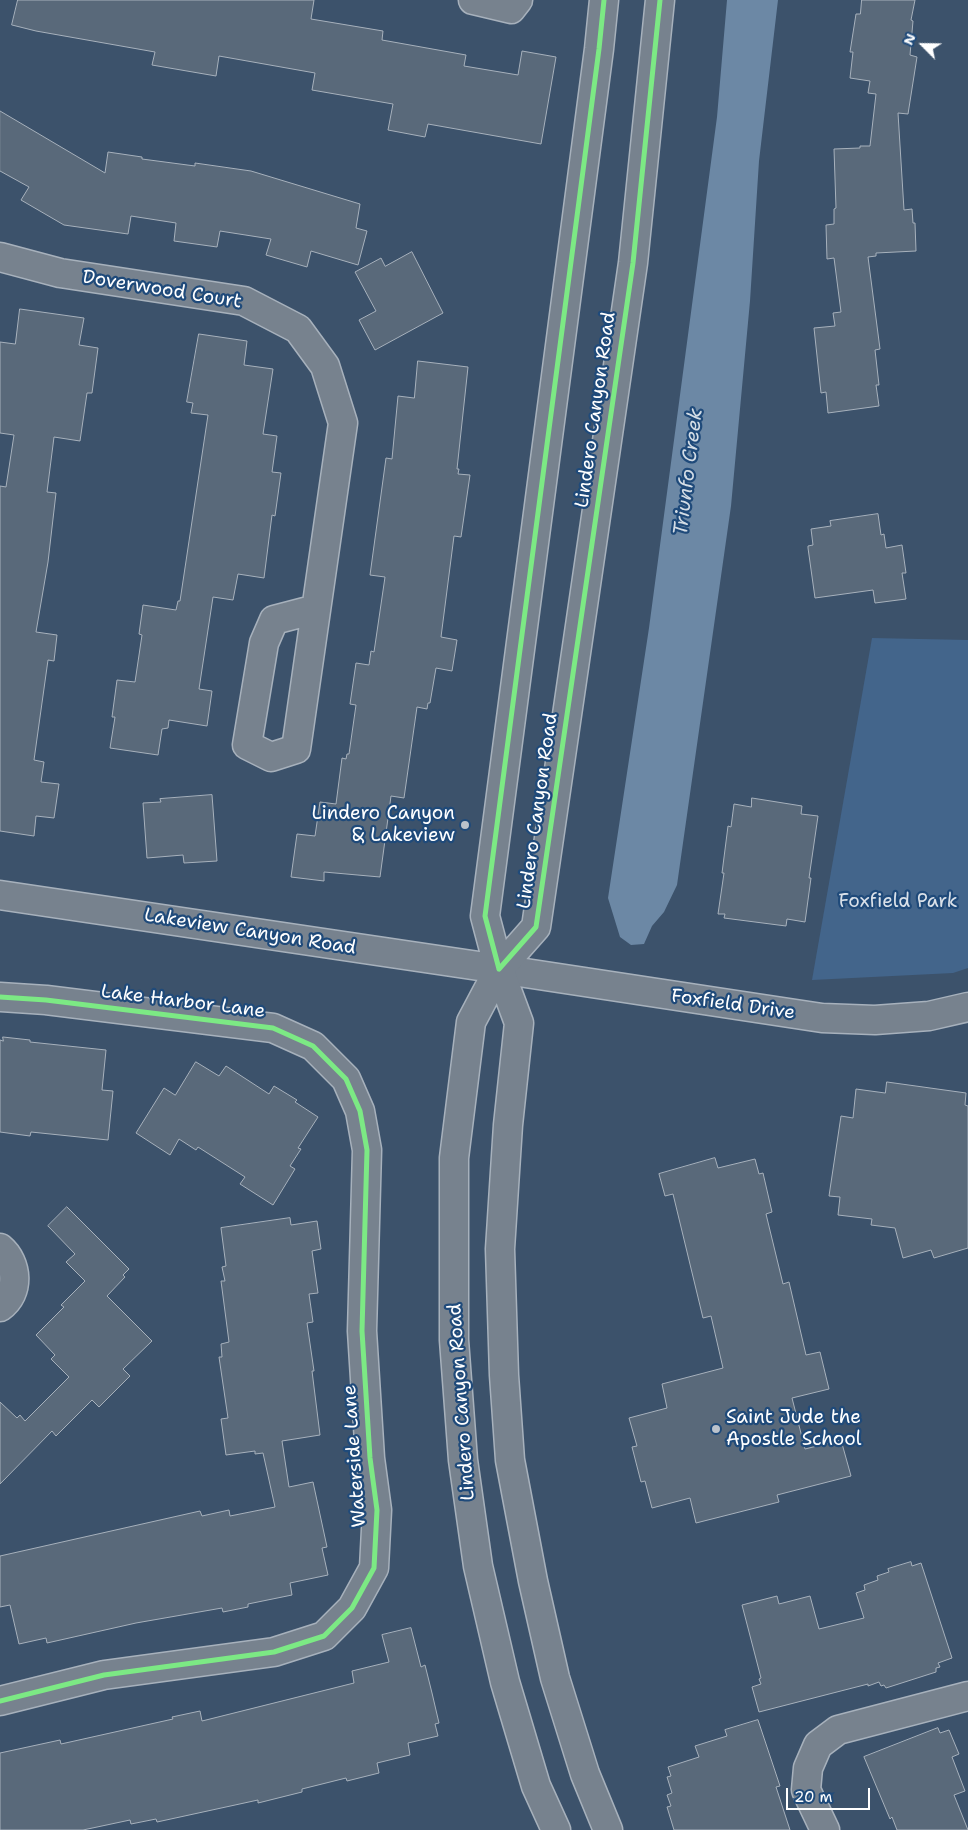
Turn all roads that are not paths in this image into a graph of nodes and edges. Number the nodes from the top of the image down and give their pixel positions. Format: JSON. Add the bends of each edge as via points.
{"nodes":[{"id":1,"x":474,"y":0,"type":"edge"},
{"id":2,"x":518,"y":0,"type":"edge"},
{"id":3,"x":604,"y":0,"type":"edge"},
{"id":4,"x":660,"y":0,"type":"edge"},
{"id":5,"x":0,"y":257,"type":"edge"},
{"id":6,"x":316,"y":609,"type":"junction"},
{"id":7,"x":0,"y":895,"type":"edge"},
{"id":8,"x":499,"y":969,"type":"junction"},
{"id":9,"x":0,"y":997,"type":"edge"},
{"id":10,"x":968,"y":1007,"type":"edge"},
{"id":11,"x":346,"y":1079,"type":"joint"},
{"id":12,"x":0,"y":1248,"type":"edge"},
{"id":13,"x":0,"y":1307,"type":"edge"},
{"id":14,"x":968,"y":1696,"type":"edge"},
{"id":15,"x":0,"y":1701,"type":"edge"},
{"id":16,"x":556,"y":1830,"type":"edge"},
{"id":17,"x":608,"y":1830,"type":"edge"},
{"id":18,"x":825,"y":1830,"type":"edge"}],
"edges":[{"from":1,"to":2,"type":"street","via":[[511,9]]},
{"from":3,"to":8,"type":"street","name":"Lindero Canyon Road","via":[[485,916]]},
{"from":4,"to":8,"type":"street","name":"Lindero Canyon Road","via":[[633,264],[536,928]]},
{"from":5,"to":6,"type":"street","name":"Doverwood Court","via":[[60,273],[244,301],[298,329],[325,366],[343,423]]},
{"from":6,"to":6,"type":"street","name":"Doverwood Court","via":[[274,620],[264,644],[247,745],[271,757],[296,749]]},
{"from":7,"to":8,"type":"street","name":"Lakeview Canyon Road"},
{"from":8,"to":10,"type":"street","name":"Foxfield Drive","via":[[822,1018],[875,1020],[929,1016]]},
{"from":8,"to":16,"type":"street","name":"Lindero Canyon Road","via":[[471,1022],[454,1158],[454,1340],[463,1460],[478,1566],[508,1692],[536,1786]]},
{"from":8,"to":17,"type":"street","name":"Lindero Canyon Road","via":[[519,1023],[500,1249],[510,1460],[555,1678],[585,1774]]},
{"from":9,"to":11,"type":"street","name":"Lake Harbor Lane","via":[[272,1028],[313,1046]]},
{"from":11,"to":15,"type":"street","name":"Waterside Lane","via":[[360,1111],[367,1150],[362,1331],[370,1458],[377,1510],[374,1568],[352,1608],[324,1636],[274,1652],[104,1675]]},
{"from":12,"to":13,"type":"street","via":[[10,1259],[14,1270],[11,1294]]},
{"from":14,"to":18,"type":"street","via":[[838,1730],[818,1745],[808,1768],[806,1790]]}]}
